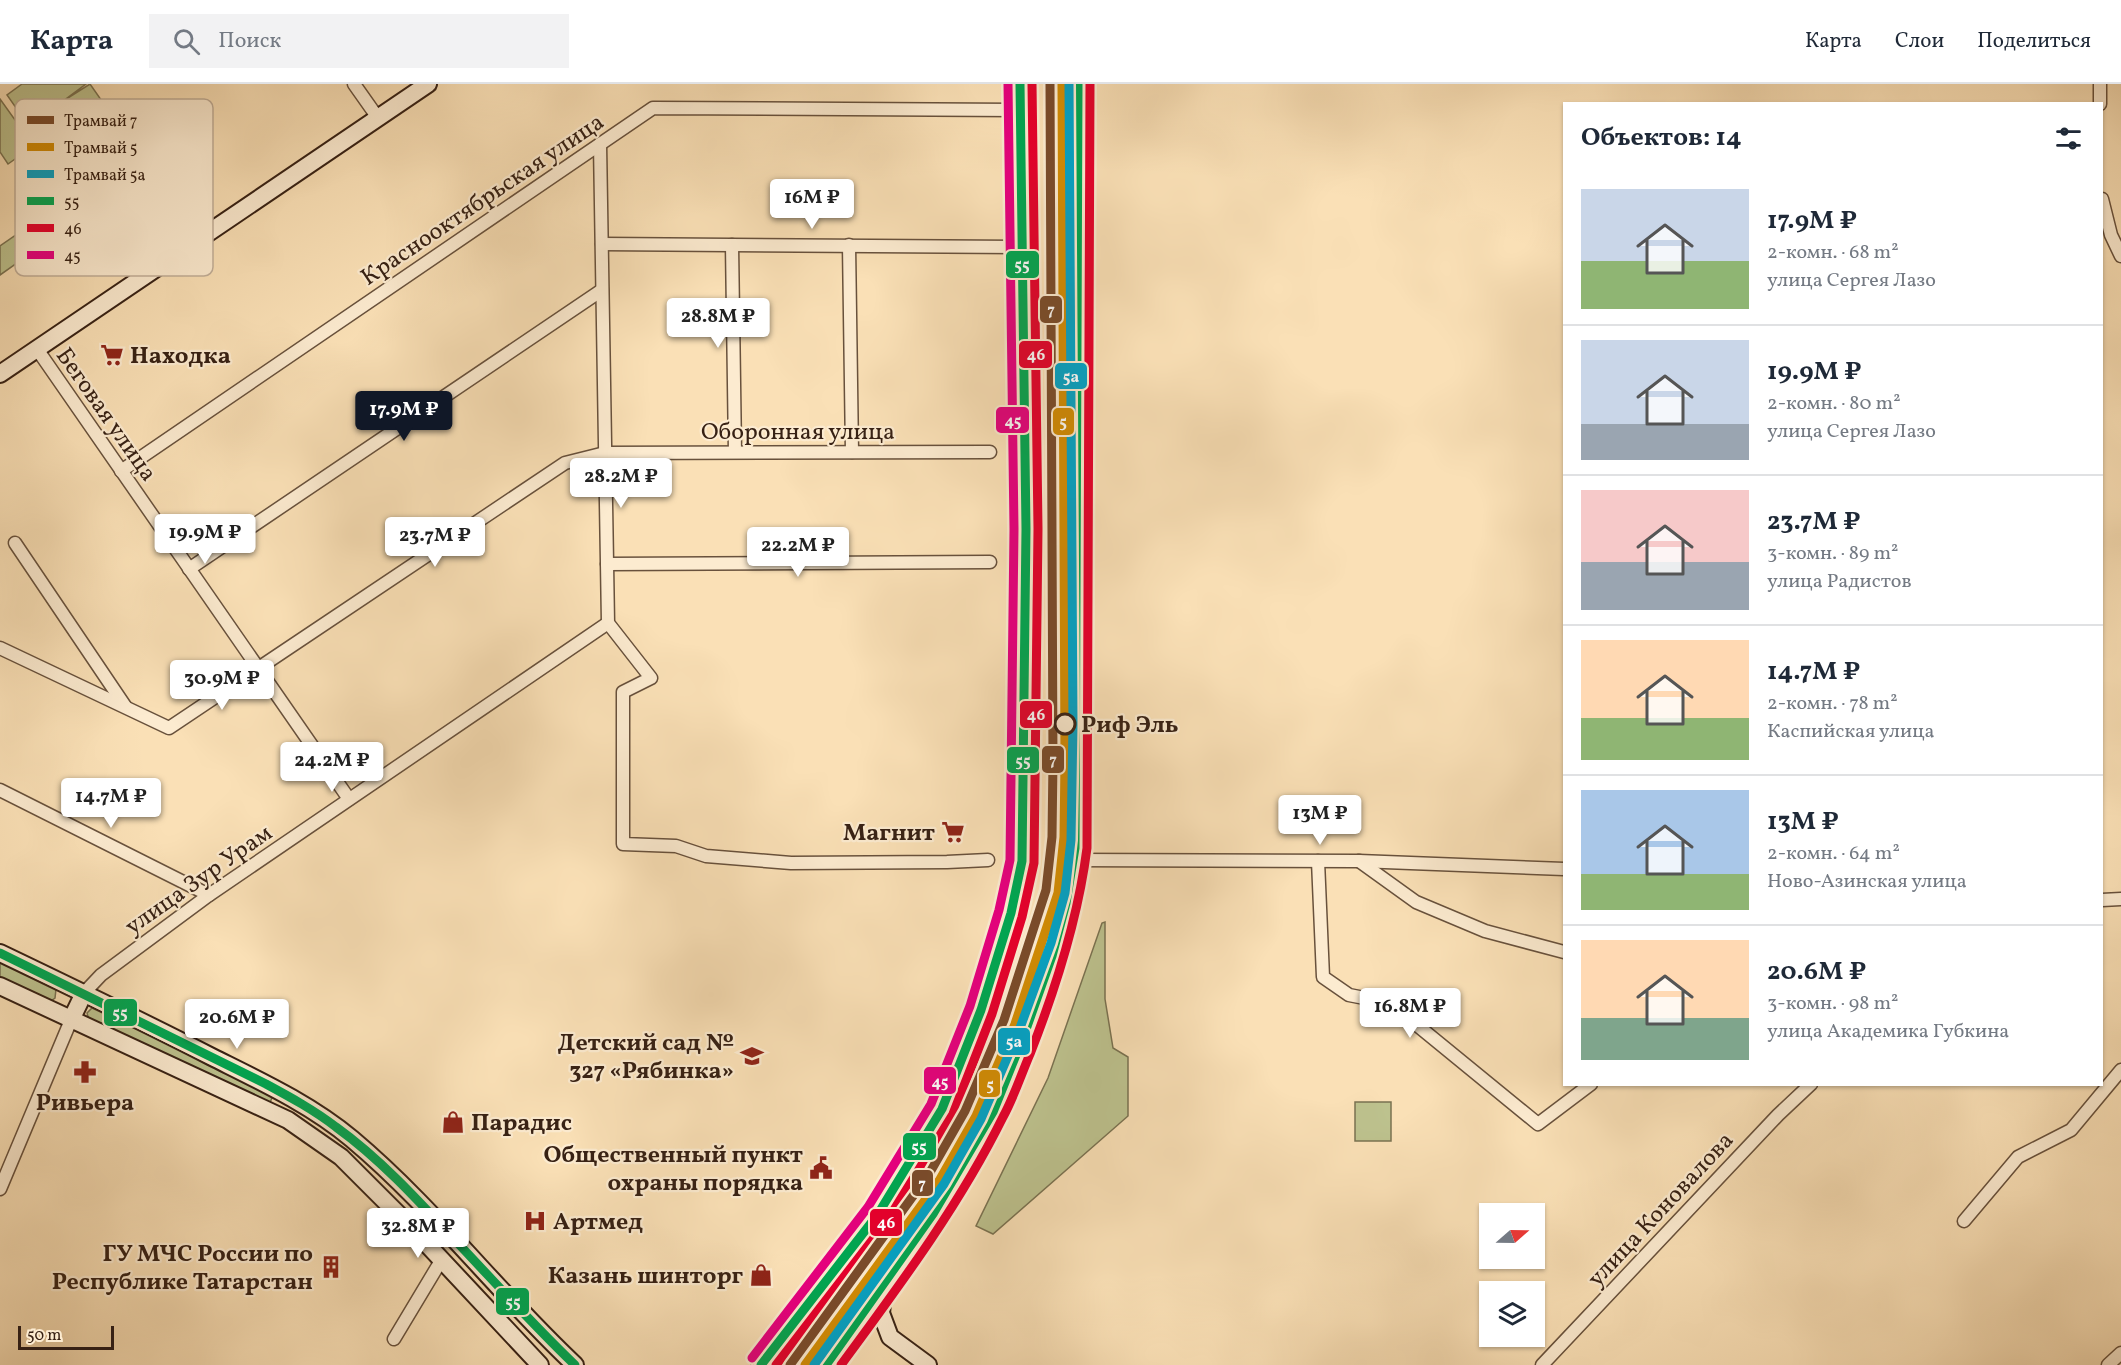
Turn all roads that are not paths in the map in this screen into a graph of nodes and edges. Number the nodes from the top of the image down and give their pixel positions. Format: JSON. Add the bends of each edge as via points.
{"nodes":[{"id":1,"x":354,"y":84,"type":"edge"},
{"id":2,"x":428,"y":84,"type":"edge"},
{"id":3,"x":1020,"y":84,"type":"edge"},
{"id":4,"x":1078,"y":84,"type":"edge"},
{"id":5,"x":2100,"y":84,"type":"edge"},
{"id":6,"x":2100,"y":102,"type":"edge"},
{"id":7,"x":1020,"y":110,"type":"junction"},
{"id":8,"x":378,"y":118,"type":"junction"},
{"id":9,"x":600,"y":144,"type":"junction"},
{"id":10,"x":2103,"y":201,"type":"edge"},
{"id":11,"x":213,"y":229,"type":"edge"},
{"id":12,"x":2116,"y":235,"type":"edge"},
{"id":13,"x":602,"y":244,"type":"junction"},
{"id":14,"x":732,"y":244,"type":"junction"},
{"id":15,"x":849,"y":245,"type":"junction"},
{"id":16,"x":1022,"y":247,"type":"junction"},
{"id":17,"x":2121,"y":256,"type":"edge"},
{"id":18,"x":144,"y":276,"type":"edge"},
{"id":19,"x":602,"y":290,"type":"junction"},
{"id":20,"x":36,"y":349,"type":"junction"},
{"id":21,"x":0,"y":374,"type":"edge"},
{"id":22,"x":735,"y":452,"type":"junction"},
{"id":23,"x":852,"y":452,"type":"junction"},
{"id":24,"x":990,"y":452,"type":"dead end"},
{"id":25,"x":605,"y":453,"type":"junction"},
{"id":26,"x":121,"y":471,"type":"junction"},
{"id":27,"x":15,"y":543,"type":"dead end"},
{"id":28,"x":990,"y":562,"type":"dead end"},
{"id":29,"x":607,"y":564,"type":"junction"},
{"id":30,"x":189,"y":569,"type":"junction"},
{"id":31,"x":608,"y":622,"type":"junction"},
{"id":32,"x":0,"y":648,"type":"edge"},
{"id":33,"x":258,"y":668,"type":"junction"},
{"id":34,"x":125,"y":707,"type":"junction"},
{"id":35,"x":0,"y":790,"type":"edge"},
{"id":36,"x":349,"y":799,"type":"junction"},
{"id":37,"x":988,"y":860,"type":"dead end"},
{"id":38,"x":1074,"y":860,"type":"junction"},
{"id":39,"x":1318,"y":861,"type":"junction"},
{"id":40,"x":1359,"y":861,"type":"junction"},
{"id":41,"x":1563,"y":869,"type":"edge"},
{"id":42,"x":209,"y":895,"type":"junction"},
{"id":43,"x":2121,"y":899,"type":"edge"},
{"id":44,"x":2103,"y":900,"type":"edge"},
{"id":45,"x":1563,"y":952,"type":"edge"},
{"id":46,"x":0,"y":953,"type":"edge"},
{"id":47,"x":0,"y":986,"type":"edge"},
{"id":48,"x":84,"y":993,"type":"junction"},
{"id":49,"x":71,"y":1020,"type":"junction"},
{"id":50,"x":2121,"y":1070,"type":"edge"},
{"id":51,"x":1588,"y":1086,"type":"edge"},
{"id":52,"x":1809,"y":1086,"type":"edge"},
{"id":53,"x":0,"y":1188,"type":"edge"},
{"id":54,"x":1964,"y":1221,"type":"dead end"},
{"id":55,"x":442,"y":1259,"type":"junction"},
{"id":56,"x":884,"y":1286,"type":"junction"},
{"id":57,"x":394,"y":1339,"type":"dead end"},
{"id":58,"x":2121,"y":1353,"type":"edge"},
{"id":59,"x":540,"y":1365,"type":"edge"},
{"id":60,"x":575,"y":1365,"type":"edge"},
{"id":61,"x":761,"y":1365,"type":"edge"},
{"id":62,"x":826,"y":1365,"type":"edge"},
{"id":63,"x":928,"y":1365,"type":"edge"},
{"id":64,"x":1542,"y":1365,"type":"edge"},
{"id":65,"x":2108,"y":1365,"type":"edge"}],
"edges":[{"from":1,"to":8,"type":"street"},
{"from":2,"to":8,"type":"street"},
{"from":3,"to":7,"type":"main road"},
{"from":4,"to":38,"type":"main road"},
{"from":5,"to":6,"type":"street"},
{"from":7,"to":9,"type":"street","name":"Краснооктябрьская улица","via":[[653,108]]},
{"from":7,"to":16,"type":"main road"},
{"from":8,"to":11,"type":"street"},
{"from":9,"to":13,"type":"street"},
{"from":9,"to":26,"type":"street","name":"Краснооктябрьская улица"},
{"from":10,"to":12,"type":"street"},
{"from":12,"to":17,"type":"street"},
{"from":13,"to":14,"type":"street"},
{"from":13,"to":19,"type":"street"},
{"from":14,"to":15,"type":"street"},
{"from":14,"to":22,"type":"street"},
{"from":15,"to":16,"type":"street"},
{"from":15,"to":23,"type":"street"},
{"from":16,"to":61,"type":"main road","via":[[1024,745],[1022,861],[1011,913],[981,1010],[942,1109],[878,1214]]},
{"from":18,"to":20,"type":"street"},
{"from":19,"to":25,"type":"street"},
{"from":19,"to":30,"type":"street"},
{"from":20,"to":21,"type":"street"},
{"from":20,"to":26,"type":"street","name":"Беговая улица"},
{"from":22,"to":23,"type":"street","name":"Оборонная улица"},
{"from":22,"to":25,"type":"street","name":"Оборонная улица"},
{"from":23,"to":24,"type":"street","name":"Оборонная улица"},
{"from":25,"to":29,"type":"street"},
{"from":25,"to":33,"type":"street","name":"Оборонная улица","via":[[565,463]]},
{"from":26,"to":30,"type":"street","name":"Беговая улица"},
{"from":27,"to":34,"type":"street"},
{"from":28,"to":29,"type":"street"},
{"from":29,"to":31,"type":"street"},
{"from":30,"to":33,"type":"street","name":"Беговая улица"},
{"from":31,"to":36,"type":"street","name":"улица Зур Урам"},
{"from":31,"to":37,"type":"street","via":[[651,678],[623,692],[623,844],[676,846],[706,856],[791,863]]},
{"from":32,"to":34,"type":"street"},
{"from":33,"to":34,"type":"street","name":"Оборонная улица","via":[[169,728]]},
{"from":33,"to":36,"type":"street","name":"Беговая улица"},
{"from":35,"to":42,"type":"street"},
{"from":36,"to":42,"type":"street","name":"улица Зур Урам"},
{"from":38,"to":39,"type":"street"},
{"from":38,"to":56,"type":"main road","via":[[1058,936],[1029,1025],[990,1117],[951,1185]]},
{"from":39,"to":40,"type":"street"},
{"from":39,"to":51,"type":"street","via":[[1323,977],[1349,995],[1390,1003],[1538,1124]]},
{"from":40,"to":41,"type":"street"},
{"from":40,"to":45,"type":"street","via":[[1416,902],[1485,931]]},
{"from":42,"to":48,"type":"street","name":"улица Зур Урам","via":[[101,975]]},
{"from":43,"to":44,"type":"street"},
{"from":46,"to":48,"type":"street"},
{"from":47,"to":49,"type":"street"},
{"from":48,"to":49,"type":"street"},
{"from":48,"to":60,"type":"street","via":[[297,1100],[351,1138]]},
{"from":49,"to":53,"type":"street"},
{"from":49,"to":55,"type":"street","via":[[288,1120],[341,1157]]},
{"from":50,"to":54,"type":"street","via":[[2071,1130],[2018,1156]]},
{"from":52,"to":64,"type":"street","name":"улица Коновалова"},
{"from":55,"to":57,"type":"street"},
{"from":55,"to":59,"type":"street"},
{"from":56,"to":62,"type":"main road"},
{"from":56,"to":63,"type":"street","via":[[881,1313],[890,1337]]},
{"from":58,"to":65,"type":"street"}]}
